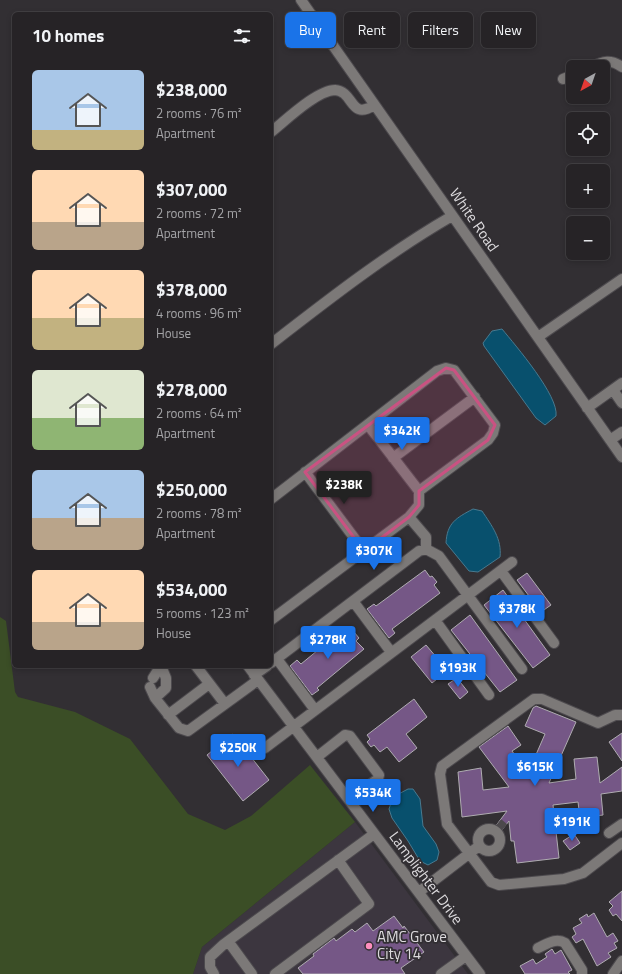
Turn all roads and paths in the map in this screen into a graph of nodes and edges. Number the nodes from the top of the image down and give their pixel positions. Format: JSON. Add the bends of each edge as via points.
{"nodes":[{"id":1,"x":301,"y":0,"type":"edge"},
{"id":2,"x":610,"y":61,"type":"edge"},
{"id":3,"x":622,"y":67,"type":"edge"},
{"id":4,"x":566,"y":78,"type":"edge"},
{"id":5,"x":563,"y":79,"type":"dead end"},
{"id":6,"x":374,"y":105,"type":"junction"},
{"id":7,"x":273,"y":130,"type":"edge"},
{"id":8,"x":452,"y":216,"type":"junction"},
{"id":9,"x":622,"y":279,"type":"edge"},
{"id":10,"x":538,"y":337,"type":"junction"},
{"id":11,"x":273,"y":342,"type":"edge"},
{"id":12,"x":622,"y":383,"type":"edge"},
{"id":13,"x":613,"y":390,"type":"junction"},
{"id":14,"x":475,"y":398,"type":"junction"},
{"id":15,"x":622,"y":403,"type":"edge"},
{"id":16,"x":587,"y":408,"type":"junction"},
{"id":17,"x":368,"y":425,"type":"junction"},
{"id":18,"x":622,"y":432,"type":"edge"},
{"id":19,"x":610,"y":440,"type":"junction"},
{"id":20,"x":622,"y":457,"type":"edge"},
{"id":21,"x":393,"y":458,"type":"junction"},
{"id":22,"x":305,"y":472,"type":"junction"},
{"id":23,"x":419,"y":491,"type":"junction"},
{"id":24,"x":273,"y":497,"type":"edge"},
{"id":25,"x":409,"y":517,"type":"junction"},
{"id":26,"x":426,"y":549,"type":"junction"},
{"id":27,"x":364,"y":551,"type":"junction"},
{"id":28,"x":512,"y":562,"type":"dead end"},
{"id":29,"x":501,"y":571,"type":"junction"},
{"id":30,"x":468,"y":596,"type":"junction"},
{"id":31,"x":353,"y":601,"type":"junction"},
{"id":32,"x":273,"y":619,"type":"edge"},
{"id":33,"x":435,"y":620,"type":"junction"},
{"id":34,"x":554,"y":643,"type":"dead end"},
{"id":35,"x":391,"y":652,"type":"junction"},
{"id":36,"x":274,"y":661,"type":"edge"},
{"id":37,"x":160,"y":668,"type":"edge"},
{"id":38,"x":162,"y":668,"type":"edge"},
{"id":39,"x":197,"y":668,"type":"edge"},
{"id":40,"x":249,"y":668,"type":"edge"},
{"id":41,"x":265,"y":668,"type":"edge"},
{"id":42,"x":522,"y":669,"type":"dead end"},
{"id":43,"x":256,"y":677,"type":"junction"},
{"id":44,"x":209,"y":684,"type":"junction"},
{"id":45,"x":490,"y":695,"type":"dead end"},
{"id":46,"x":155,"y":698,"type":"junction"},
{"id":47,"x":225,"y":704,"type":"junction"},
{"id":48,"x":315,"y":710,"type":"junction"},
{"id":49,"x":168,"y":715,"type":"junction"},
{"id":50,"x":622,"y":715,"type":"edge"},
{"id":51,"x":293,"y":727,"type":"junction"},
{"id":52,"x":265,"y":748,"type":"dead end"},
{"id":53,"x":317,"y":757,"type":"junction"},
{"id":54,"x":349,"y":799,"type":"junction"},
{"id":55,"x":622,"y":824,"type":"edge"},
{"id":56,"x":480,"y":832,"type":"junction"},
{"id":57,"x":374,"y":834,"type":"junction"},
{"id":58,"x":609,"y":834,"type":"dead end"},
{"id":59,"x":622,"y":843,"type":"edge"},
{"id":60,"x":479,"y":846,"type":"junction"},
{"id":61,"x":498,"y":847,"type":"junction"},
{"id":62,"x":470,"y":854,"type":"junction"},
{"id":63,"x":338,"y":860,"type":"junction"},
{"id":64,"x":419,"y":892,"type":"junction"},
{"id":65,"x":228,"y":941,"type":"junction"},
{"id":66,"x":538,"y":948,"type":"dead end"},
{"id":67,"x":466,"y":956,"type":"junction"},
{"id":68,"x":622,"y":961,"type":"edge"},
{"id":69,"x":214,"y":974,"type":"edge"},
{"id":70,"x":252,"y":974,"type":"edge"},
{"id":71,"x":275,"y":974,"type":"edge"},
{"id":72,"x":441,"y":974,"type":"edge"},
{"id":73,"x":480,"y":974,"type":"edge"},
{"id":74,"x":582,"y":974,"type":"edge"},
{"id":75,"x":613,"y":974,"type":"edge"}],
"edges":[{"from":1,"to":6,"type":"street","name":"White Road"},
{"from":2,"to":3,"type":"street"},
{"from":4,"to":5,"type":"street"},
{"from":6,"to":7,"type":"street","via":[[366,111],[361,110],[342,92],[335,90],[321,93]]},
{"from":6,"to":8,"type":"street","name":"White Road"},
{"from":8,"to":10,"type":"street","name":"White Road"},
{"from":8,"to":11,"type":"street","via":[[418,236]]},
{"from":9,"to":10,"type":"street"},
{"from":10,"to":16,"type":"street","name":"White Road"},
{"from":12,"to":13,"type":"street"},
{"from":13,"to":15,"type":"street"},
{"from":13,"to":16,"type":"street"},
{"from":14,"to":17,"type":"street","via":[[454,370],[446,368],[438,371]]},
{"from":14,"to":21,"type":"street"},
{"from":14,"to":23,"type":"street","via":[[495,424],[493,434]]},
{"from":16,"to":19,"type":"street","name":"White Road"},
{"from":17,"to":21,"type":"street"},
{"from":17,"to":22,"type":"street"},
{"from":18,"to":19,"type":"street"},
{"from":19,"to":20,"type":"street","name":"White Road"},
{"from":21,"to":23,"type":"street"},
{"from":22,"to":24,"type":"street"},
{"from":22,"to":27,"type":"street"},
{"from":23,"to":25,"type":"street","via":[[419,505]]},
{"from":25,"to":26,"type":"street","via":[[426,537]]},
{"from":25,"to":27,"type":"street"},
{"from":26,"to":30,"type":"street","via":[[439,556]]},
{"from":26,"to":31,"type":"street"},
{"from":27,"to":32,"type":"street"},
{"from":28,"to":29,"type":"street"},
{"from":29,"to":30,"type":"street"},
{"from":29,"to":34,"type":"street"},
{"from":30,"to":33,"type":"street"},
{"from":30,"to":42,"type":"street"},
{"from":31,"to":35,"type":"street"},
{"from":31,"to":36,"type":"street"},
{"from":33,"to":35,"type":"street"},
{"from":33,"to":45,"type":"street"},
{"from":35,"to":48,"type":"street"},
{"from":36,"to":48,"type":"street"},
{"from":37,"to":46,"type":"street","via":[[151,682]]},
{"from":38,"to":46,"type":"street","via":[[166,678],[166,688]]},
{"from":39,"to":44,"type":"street"},
{"from":40,"to":43,"type":"street","name":"Lamplighter Drive"},
{"from":41,"to":43,"type":"street"},
{"from":43,"to":47,"type":"street"},
{"from":43,"to":51,"type":"street","name":"Lamplighter Drive"},
{"from":44,"to":47,"type":"street"},
{"from":44,"to":49,"type":"street"},
{"from":46,"to":49,"type":"street"},
{"from":47,"to":49,"type":"street","via":[[188,731],[179,728]]},
{"from":48,"to":51,"type":"street"},
{"from":50,"to":62,"type":"street","via":[[615,715],[598,723],[542,699],[534,699],[442,766],[440,774],[447,824]]},
{"from":51,"to":52,"type":"street"},
{"from":51,"to":53,"type":"street","name":"Lamplighter Drive"},
{"from":53,"to":54,"type":"street","name":"Lamplighter Drive"},
{"from":53,"to":54,"type":"street","via":[[345,735],[350,736],[379,775],[378,779]]},
{"from":54,"to":57,"type":"street","name":"Lamplighter Drive"},
{"from":55,"to":58,"type":"street"},
{"from":56,"to":60,"type":"street","via":[[477,839]]},
{"from":56,"to":61,"type":"street","via":[[487,828],[495,830],[500,836]]},
{"from":56,"to":61,"type":"street","via":[[486,824],[501,825],[503,842]]},
{"from":57,"to":63,"type":"street"},
{"from":57,"to":64,"type":"street","name":"Lamplighter Drive"},
{"from":59,"to":62,"type":"street","via":[[583,873],[564,878],[499,885],[491,882]]},
{"from":60,"to":61,"type":"street","via":[[488,852]]},
{"from":60,"to":62,"type":"street"},
{"from":62,"to":64,"type":"street"},
{"from":63,"to":65,"type":"street"},
{"from":63,"to":71,"type":"street","via":[[369,904]]},
{"from":64,"to":67,"type":"street","name":"Lamplighter Drive"},
{"from":65,"to":69,"type":"street","via":[[210,957],[210,967]]},
{"from":65,"to":70,"type":"street"},
{"from":66,"to":74,"type":"street","via":[[555,940],[565,943]]},
{"from":67,"to":72,"type":"street"},
{"from":67,"to":73,"type":"street","name":"Lamplighter Drive"},
{"from":68,"to":75,"type":"street"}]}
